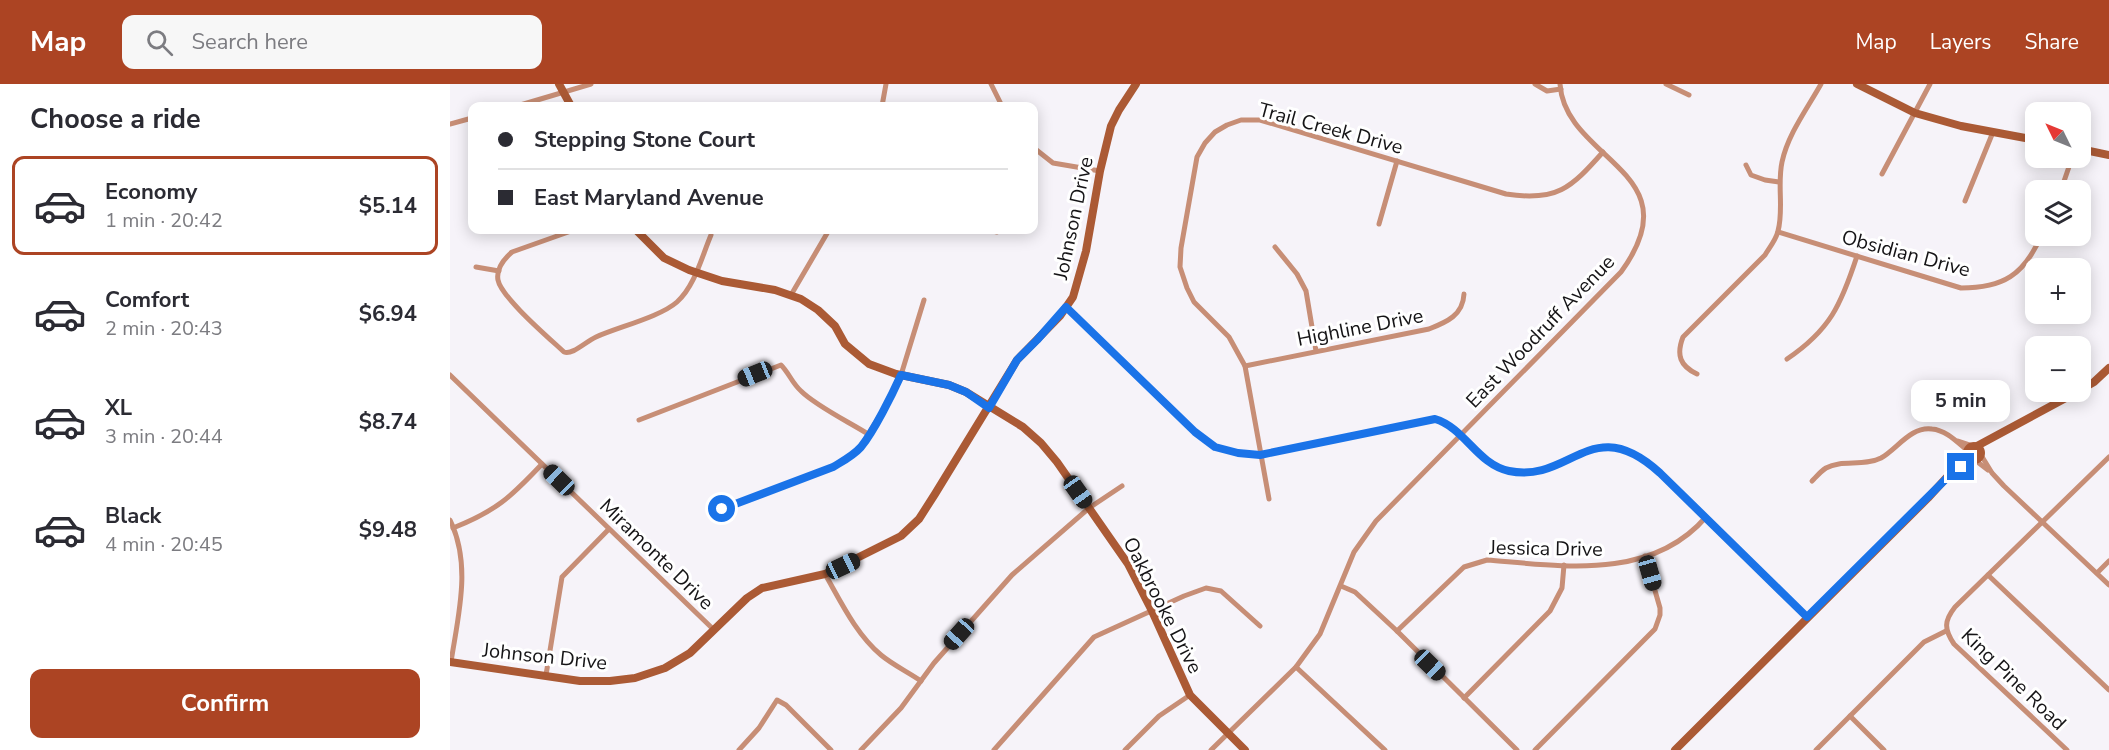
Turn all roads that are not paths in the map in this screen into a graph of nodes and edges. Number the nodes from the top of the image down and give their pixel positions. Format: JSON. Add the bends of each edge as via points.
{"nodes":[{"id":1,"x":560,"y":84,"type":"edge"},
{"id":2,"x":591,"y":84,"type":"edge"},
{"id":3,"x":886,"y":84,"type":"edge"},
{"id":4,"x":991,"y":84,"type":"edge"},
{"id":5,"x":1136,"y":84,"type":"edge"},
{"id":6,"x":1535,"y":84,"type":"edge"},
{"id":7,"x":1666,"y":84,"type":"edge"},
{"id":8,"x":1821,"y":84,"type":"edge"},
{"id":9,"x":1857,"y":84,"type":"edge"},
{"id":10,"x":1930,"y":84,"type":"edge"},
{"id":11,"x":1560,"y":87,"type":"edge"},
{"id":12,"x":564,"y":92,"type":"junction"},
{"id":13,"x":1689,"y":95,"type":"dead end"},
{"id":14,"x":530,"y":102,"type":"edge"},
{"id":15,"x":568,"y":102,"type":"edge"},
{"id":16,"x":883,"y":102,"type":"edge"},
{"id":17,"x":1000,"y":102,"type":"edge"},
{"id":18,"x":1916,"y":113,"type":"junction"},
{"id":19,"x":468,"y":119,"type":"edge"},
{"id":20,"x":450,"y":124,"type":"edge"},
{"id":21,"x":1993,"y":132,"type":"junction"},
{"id":22,"x":2025,"y":138,"type":"edge"},
{"id":23,"x":1038,"y":151,"type":"edge"},
{"id":24,"x":2091,"y":151,"type":"edge"},
{"id":25,"x":1603,"y":152,"type":"junction"},
{"id":26,"x":2109,"y":155,"type":"edge"},
{"id":27,"x":1397,"y":161,"type":"junction"},
{"id":28,"x":1746,"y":165,"type":"dead end"},
{"id":29,"x":1100,"y":171,"type":"junction"},
{"id":30,"x":1882,"y":174,"type":"dead end"},
{"id":31,"x":1779,"y":182,"type":"junction"},
{"id":32,"x":1965,"y":201,"type":"dead end"},
{"id":33,"x":1379,"y":224,"type":"dead end"},
{"id":34,"x":1778,"y":232,"type":"junction"},
{"id":35,"x":563,"y":234,"type":"edge"},
{"id":36,"x":640,"y":234,"type":"edge"},
{"id":37,"x":828,"y":234,"type":"edge"},
{"id":38,"x":711,"y":235,"type":"dead end"},
{"id":39,"x":2037,"y":246,"type":"edge"},
{"id":40,"x":1275,"y":247,"type":"dead end"},
{"id":41,"x":1857,"y":256,"type":"junction"},
{"id":42,"x":476,"y":267,"type":"dead end"},
{"id":43,"x":499,"y":271,"type":"junction"},
{"id":44,"x":695,"y":272,"type":"junction"},
{"id":45,"x":1464,"y":294,"type":"dead end"},
{"id":46,"x":791,"y":295,"type":"junction"},
{"id":47,"x":924,"y":300,"type":"dead end"},
{"id":48,"x":1066,"y":307,"type":"junction"},
{"id":49,"x":1316,"y":351,"type":"junction"},
{"id":50,"x":1787,"y":359,"type":"dead end"},
{"id":51,"x":1245,"y":366,"type":"junction"},
{"id":52,"x":2109,"y":368,"type":"edge"},
{"id":53,"x":1697,"y":374,"type":"dead end"},
{"id":54,"x":450,"y":375,"type":"edge"},
{"id":55,"x":901,"y":375,"type":"junction"},
{"id":56,"x":2091,"y":384,"type":"edge"},
{"id":57,"x":2059,"y":402,"type":"edge"},
{"id":58,"x":989,"y":408,"type":"junction"},
{"id":59,"x":639,"y":420,"type":"dead end"},
{"id":60,"x":868,"y":434,"type":"junction"},
{"id":61,"x":1460,"y":435,"type":"junction"},
{"id":62,"x":1974,"y":453,"type":"junction"},
{"id":63,"x":1260,"y":455,"type":"junction"},
{"id":64,"x":2109,"y":457,"type":"edge"},
{"id":65,"x":542,"y":464,"type":"junction"},
{"id":66,"x":1812,"y":481,"type":"dead end"},
{"id":67,"x":1122,"y":486,"type":"dead end"},
{"id":68,"x":1269,"y":499,"type":"dead end"},
{"id":69,"x":1089,"y":507,"type":"junction"},
{"id":70,"x":722,"y":509,"type":"dead end"},
{"id":71,"x":1706,"y":517,"type":"junction"},
{"id":72,"x":450,"y":520,"type":"edge"},
{"id":73,"x":2043,"y":522,"type":"junction"},
{"id":74,"x":453,"y":528,"type":"junction"},
{"id":75,"x":609,"y":529,"type":"junction"},
{"id":76,"x":1645,"y":556,"type":"junction"},
{"id":77,"x":2109,"y":561,"type":"edge"},
{"id":78,"x":1564,"y":565,"type":"junction"},
{"id":79,"x":2097,"y":573,"type":"junction"},
{"id":80,"x":825,"y":574,"type":"junction"},
{"id":81,"x":1988,"y":575,"type":"junction"},
{"id":82,"x":2109,"y":585,"type":"edge"},
{"id":83,"x":1341,"y":586,"type":"junction"},
{"id":84,"x":1152,"y":610,"type":"junction"},
{"id":85,"x":1807,"y":617,"type":"junction"},
{"id":86,"x":1260,"y":626,"type":"dead end"},
{"id":87,"x":713,"y":630,"type":"junction"},
{"id":88,"x":1397,"y":631,"type":"junction"},
{"id":89,"x":1946,"y":631,"type":"junction"},
{"id":90,"x":451,"y":662,"type":"edge"},
{"id":91,"x":1296,"y":667,"type":"junction"},
{"id":92,"x":546,"y":675,"type":"junction"},
{"id":93,"x":921,"y":681,"type":"junction"},
{"id":94,"x":2109,"y":690,"type":"edge"},
{"id":95,"x":1190,"y":695,"type":"junction"},
{"id":96,"x":1464,"y":698,"type":"junction"},
{"id":97,"x":1851,"y":716,"type":"junction"},
{"id":98,"x":1228,"y":734,"type":"junction"},
{"id":99,"x":739,"y":750,"type":"edge"},
{"id":100,"x":831,"y":750,"type":"edge"},
{"id":101,"x":861,"y":750,"type":"edge"},
{"id":102,"x":994,"y":750,"type":"edge"},
{"id":103,"x":1125,"y":750,"type":"edge"},
{"id":104,"x":1211,"y":750,"type":"edge"},
{"id":105,"x":1245,"y":750,"type":"edge"},
{"id":106,"x":1385,"y":750,"type":"edge"},
{"id":107,"x":1517,"y":750,"type":"edge"},
{"id":108,"x":1535,"y":750,"type":"edge"},
{"id":109,"x":1675,"y":750,"type":"edge"},
{"id":110,"x":1816,"y":750,"type":"edge"},
{"id":111,"x":1884,"y":750,"type":"edge"},
{"id":112,"x":2067,"y":750,"type":"edge"}],
"edges":[{"from":1,"to":12,"type":"street"},
{"from":2,"to":12,"type":"street"},
{"from":3,"to":16,"type":"street"},
{"from":4,"to":17,"type":"street"},
{"from":5,"to":29,"type":"street","name":"Johnson Drive","via":[[1111,126]]},
{"from":6,"to":11,"type":"street","via":[[1547,92]]},
{"from":7,"to":13,"type":"street"},
{"from":8,"to":31,"type":"street","via":[[1788,144]]},
{"from":9,"to":18,"type":"street"},
{"from":10,"to":18,"type":"street"},
{"from":11,"to":25,"type":"street","name":"East Woodruff Avenue","via":[[1569,114]]},
{"from":12,"to":14,"type":"street"},
{"from":12,"to":15,"type":"street"},
{"from":18,"to":21,"type":"street"},
{"from":18,"to":30,"type":"street"},
{"from":19,"to":20,"type":"street"},
{"from":21,"to":22,"type":"street"},
{"from":21,"to":32,"type":"street"},
{"from":23,"to":29,"type":"street","via":[[1053,163]]},
{"from":24,"to":26,"type":"street"},
{"from":25,"to":27,"type":"street","name":"Trail Creek Drive","via":[[1580,178],[1566,188],[1540,197],[1506,194]]},
{"from":25,"to":61,"type":"street","name":"East Woodruff Avenue","via":[[1622,169],[1637,191],[1643,211],[1642,234],[1634,255]]},
{"from":27,"to":33,"type":"street"},
{"from":27,"to":51,"type":"street","name":"Trail Creek Drive","via":[[1260,120],[1227,124],[1205,143],[1197,158],[1180,267],[1194,302],[1228,337]]},
{"from":28,"to":31,"type":"street","via":[[1751,175]]},
{"from":29,"to":48,"type":"street","name":"Johnson Drive","via":[[1086,251],[1073,297]]},
{"from":31,"to":34,"type":"street"},
{"from":34,"to":41,"type":"street","name":"Obsidian Drive"},
{"from":34,"to":53,"type":"street","via":[[1764,255],[1683,337],[1679,358]]},
{"from":35,"to":43,"type":"street","via":[[512,252]]},
{"from":36,"to":44,"type":"street","name":"Oakbrooke Drive","via":[[664,258]]},
{"from":37,"to":46,"type":"street"},
{"from":38,"to":44,"type":"street"},
{"from":39,"to":41,"type":"street","name":"Obsidian Drive","via":[[2019,269],[2003,281],[1981,288],[1961,288]]},
{"from":40,"to":49,"type":"street","via":[[1306,291]]},
{"from":41,"to":50,"type":"street","via":[[1833,316],[1813,339]]},
{"from":42,"to":43,"type":"street"},
{"from":43,"to":44,"type":"street","via":[[504,294],[569,354],[596,336],[666,310],[678,302]]},
{"from":44,"to":46,"type":"street","name":"Oakbrooke Drive"},
{"from":45,"to":49,"type":"street","name":"Highline Drive","via":[[1463,306],[1456,314],[1429,329]]},
{"from":46,"to":55,"type":"street","name":"Oakbrooke Drive","via":[[818,310],[835,326],[845,344],[869,364]]},
{"from":47,"to":55,"type":"street"},
{"from":48,"to":58,"type":"street","name":"Johnson Drive","via":[[1017,360]]},
{"from":48,"to":63,"type":"street","via":[[1195,432],[1215,447]]},
{"from":49,"to":51,"type":"street","name":"Highline Drive"},
{"from":51,"to":63,"type":"street","name":"Trail Creek Drive"},
{"from":52,"to":56,"type":"street"},
{"from":54,"to":65,"type":"street","name":"Miramonte Drive"},
{"from":55,"to":58,"type":"street","name":"Oakbrooke Drive","via":[[949,385]]},
{"from":55,"to":60,"type":"street"},
{"from":57,"to":62,"type":"street","via":[[1993,438]]},
{"from":58,"to":69,"type":"street","name":"Oakbrooke Drive","via":[[1023,427],[1041,443]]},
{"from":58,"to":80,"type":"street","name":"Johnson Drive","via":[[919,519],[879,549]]},
{"from":59,"to":60,"type":"street","via":[[781,365],[802,393]]},
{"from":60,"to":70,"type":"street","via":[[861,446],[833,467]]},
{"from":61,"to":63,"type":"street","via":[[1447,423],[1435,419]]},
{"from":61,"to":71,"type":"street","via":[[1480,457],[1512,472],[1537,471],[1594,450],[1619,448],[1644,459]]},
{"from":61,"to":83,"type":"street","name":"East Woodruff Avenue","via":[[1376,521],[1354,552]]},
{"from":62,"to":66,"type":"street","via":[[1932,429],[1919,430],[1880,458],[1825,468]]},
{"from":62,"to":73,"type":"street"},
{"from":62,"to":85,"type":"street"},
{"from":63,"to":68,"type":"street","name":"Trail Creek Drive"},
{"from":64,"to":73,"type":"street","name":"King Pine Road"},
{"from":65,"to":74,"type":"street","via":[[503,503]]},
{"from":65,"to":75,"type":"street","name":"Miramonte Drive"},
{"from":67,"to":69,"type":"street"},
{"from":69,"to":84,"type":"street","name":"Oakbrooke Drive","via":[[1128,564]]},
{"from":69,"to":93,"type":"street","via":[[1012,575]]},
{"from":71,"to":76,"type":"street","name":"Jessica Drive","via":[[1679,543]]},
{"from":71,"to":85,"type":"street"},
{"from":72,"to":74,"type":"street"},
{"from":73,"to":79,"type":"street"},
{"from":73,"to":81,"type":"street","name":"King Pine Road"},
{"from":74,"to":90,"type":"street","via":[[463,582]]},
{"from":75,"to":87,"type":"street","name":"Miramonte Drive"},
{"from":75,"to":92,"type":"street","via":[[562,577]]},
{"from":76,"to":78,"type":"street","name":"Jessica Drive","via":[[1599,566]]},
{"from":76,"to":108,"type":"street","via":[[1660,608],[1655,629]]},
{"from":77,"to":79,"type":"street"},
{"from":78,"to":88,"type":"street","name":"Jessica Drive","via":[[1472,563]]},
{"from":78,"to":96,"type":"street","via":[[1562,588],[1550,611]]},
{"from":79,"to":82,"type":"street"},
{"from":80,"to":87,"type":"street","name":"Johnson Drive","via":[[762,588]]},
{"from":80,"to":93,"type":"street","via":[[864,637],[881,655]]},
{"from":81,"to":89,"type":"street","name":"King Pine Road","via":[[1952,611]]},
{"from":81,"to":94,"type":"street"},
{"from":83,"to":88,"type":"street","via":[[1355,592]]},
{"from":83,"to":91,"type":"street","name":"East Woodruff Avenue","via":[[1320,634]]},
{"from":84,"to":86,"type":"street","via":[[1206,588],[1221,591]]},
{"from":84,"to":95,"type":"street","name":"Oakbrooke Drive"},
{"from":84,"to":102,"type":"street","via":[[1094,637]]},
{"from":85,"to":109,"type":"street"},
{"from":87,"to":92,"type":"street","name":"Johnson Drive","via":[[690,653],[665,668],[635,678],[580,681]]},
{"from":88,"to":96,"type":"street"},
{"from":89,"to":97,"type":"street","via":[[1924,642]]},
{"from":89,"to":112,"type":"street","name":"King Pine Road","via":[[1961,651]]},
{"from":90,"to":92,"type":"street","name":"Johnson Drive"},
{"from":91,"to":98,"type":"street","name":"East Woodruff Avenue"},
{"from":91,"to":106,"type":"street"},
{"from":93,"to":101,"type":"street"},
{"from":95,"to":98,"type":"street","name":"Oakbrooke Drive"},
{"from":95,"to":103,"type":"street","via":[[1159,716]]},
{"from":96,"to":107,"type":"street"},
{"from":97,"to":110,"type":"street"},
{"from":97,"to":111,"type":"street"},
{"from":98,"to":104,"type":"street","name":"East Woodruff Avenue"},
{"from":98,"to":105,"type":"street","name":"Oakbrooke Drive"},
{"from":99,"to":100,"type":"street","via":[[777,700]]}]}
